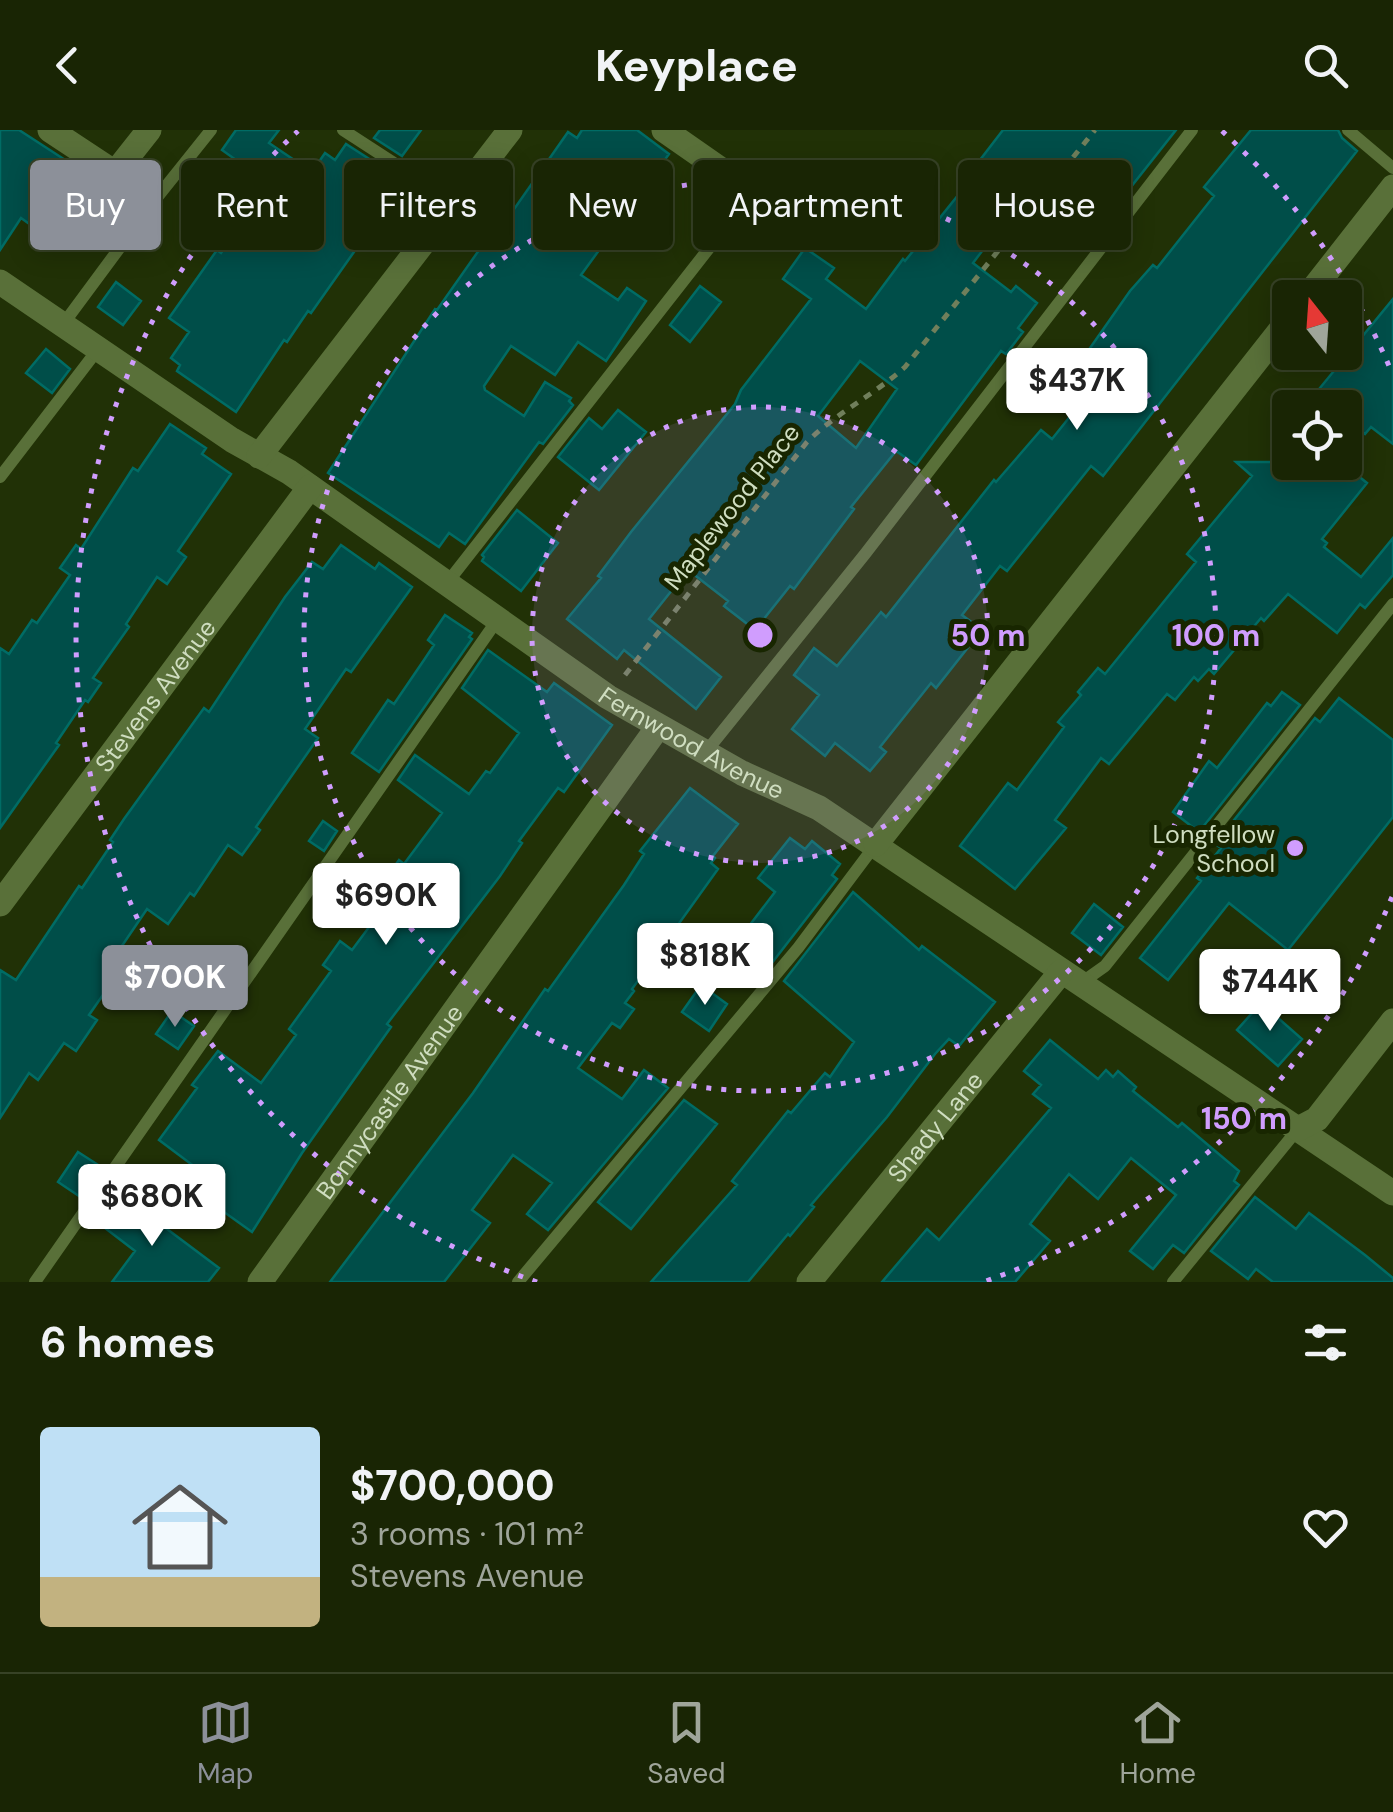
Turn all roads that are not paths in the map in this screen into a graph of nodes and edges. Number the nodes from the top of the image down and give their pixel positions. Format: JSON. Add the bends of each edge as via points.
{"nodes":[{"id":1,"x":50,"y":130,"type":"edge"},
{"id":2,"x":149,"y":130,"type":"edge"},
{"id":3,"x":211,"y":130,"type":"edge"},
{"id":4,"x":343,"y":130,"type":"edge"},
{"id":5,"x":510,"y":130,"type":"edge"},
{"id":6,"x":664,"y":130,"type":"edge"},
{"id":7,"x":1192,"y":130,"type":"edge"},
{"id":8,"x":1348,"y":130,"type":"edge"},
{"id":9,"x":95,"y":160,"type":"edge"},
{"id":10,"x":125,"y":160,"type":"edge"},
{"id":11,"x":389,"y":160,"type":"edge"},
{"id":12,"x":487,"y":160,"type":"edge"},
{"id":13,"x":707,"y":160,"type":"edge"},
{"id":14,"x":1393,"y":168,"type":"edge"},
{"id":15,"x":1393,"y":187,"type":"edge"},
{"id":16,"x":161,"y":192,"type":"edge"},
{"id":17,"x":118,"y":250,"type":"edge"},
{"id":18,"x":417,"y":250,"type":"edge"},
{"id":19,"x":707,"y":250,"type":"edge"},
{"id":20,"x":1320,"y":280,"type":"edge"},
{"id":21,"x":0,"y":282,"type":"edge"},
{"id":22,"x":64,"y":324,"type":"junction"},
{"id":23,"x":1272,"y":341,"type":"edge"},
{"id":24,"x":98,"y":348,"type":"junction"},
{"id":25,"x":259,"y":456,"type":"junction"},
{"id":26,"x":0,"y":476,"type":"edge"},
{"id":27,"x":310,"y":486,"type":"junction"},
{"id":28,"x":447,"y":583,"type":"junction"},
{"id":29,"x":1393,"y":604,"type":"edge"},
{"id":30,"x":498,"y":620,"type":"junction"},
{"id":31,"x":658,"y":727,"type":"junction"},
{"id":32,"x":705,"y":752,"type":"junction"},
{"id":33,"x":876,"y":844,"type":"junction"},
{"id":34,"x":0,"y":904,"type":"edge"},
{"id":35,"x":1070,"y":978,"type":"junction"},
{"id":36,"x":1393,"y":1021,"type":"edge"},
{"id":37,"x":1298,"y":1129,"type":"junction"},
{"id":38,"x":1393,"y":1193,"type":"edge"},
{"id":39,"x":34,"y":1282,"type":"edge"},
{"id":40,"x":260,"y":1282,"type":"edge"},
{"id":41,"x":518,"y":1282,"type":"edge"},
{"id":42,"x":810,"y":1282,"type":"edge"},
{"id":43,"x":1173,"y":1282,"type":"edge"}],
"edges":[{"from":1,"to":9,"type":"street"},
{"from":2,"to":10,"type":"street"},
{"from":3,"to":16,"type":"lane"},
{"from":4,"to":11,"type":"lane"},
{"from":5,"to":12,"type":"street"},
{"from":6,"to":13,"type":"street"},
{"from":7,"to":32,"type":"lane"},
{"from":8,"to":14,"type":"lane"},
{"from":15,"to":20,"type":"street"},
{"from":17,"to":22,"type":"lane"},
{"from":18,"to":25,"type":"street"},
{"from":19,"to":28,"type":"lane"},
{"from":21,"to":22,"type":"street","name":"Fernwood Avenue"},
{"from":22,"to":24,"type":"street","name":"Fernwood Avenue"},
{"from":23,"to":33,"type":"street"},
{"from":24,"to":25,"type":"street","name":"Fernwood Avenue"},
{"from":24,"to":26,"type":"lane"},
{"from":25,"to":27,"type":"street","name":"Fernwood Avenue"},
{"from":27,"to":28,"type":"street","name":"Fernwood Avenue"},
{"from":27,"to":34,"type":"street","name":"Stevens Avenue"},
{"from":28,"to":30,"type":"street","name":"Fernwood Avenue"},
{"from":29,"to":35,"type":"lane","via":[[1105,966]]},
{"from":30,"to":31,"type":"street","name":"Fernwood Avenue"},
{"from":30,"to":39,"type":"lane"},
{"from":31,"to":32,"type":"street","name":"Fernwood Avenue"},
{"from":31,"to":40,"type":"street","name":"Bonnycastle Avenue"},
{"from":32,"to":33,"type":"street","name":"Fernwood Avenue"},
{"from":33,"to":35,"type":"street","name":"Fernwood Avenue"},
{"from":33,"to":41,"type":"lane","via":[[798,948]]},
{"from":35,"to":37,"type":"street","name":"Fernwood Avenue"},
{"from":35,"to":42,"type":"street","name":"Shady Lane"},
{"from":36,"to":37,"type":"street","via":[[1317,1119]]},
{"from":37,"to":38,"type":"street","name":"Fernwood Avenue"},
{"from":37,"to":43,"type":"lane"}]}
